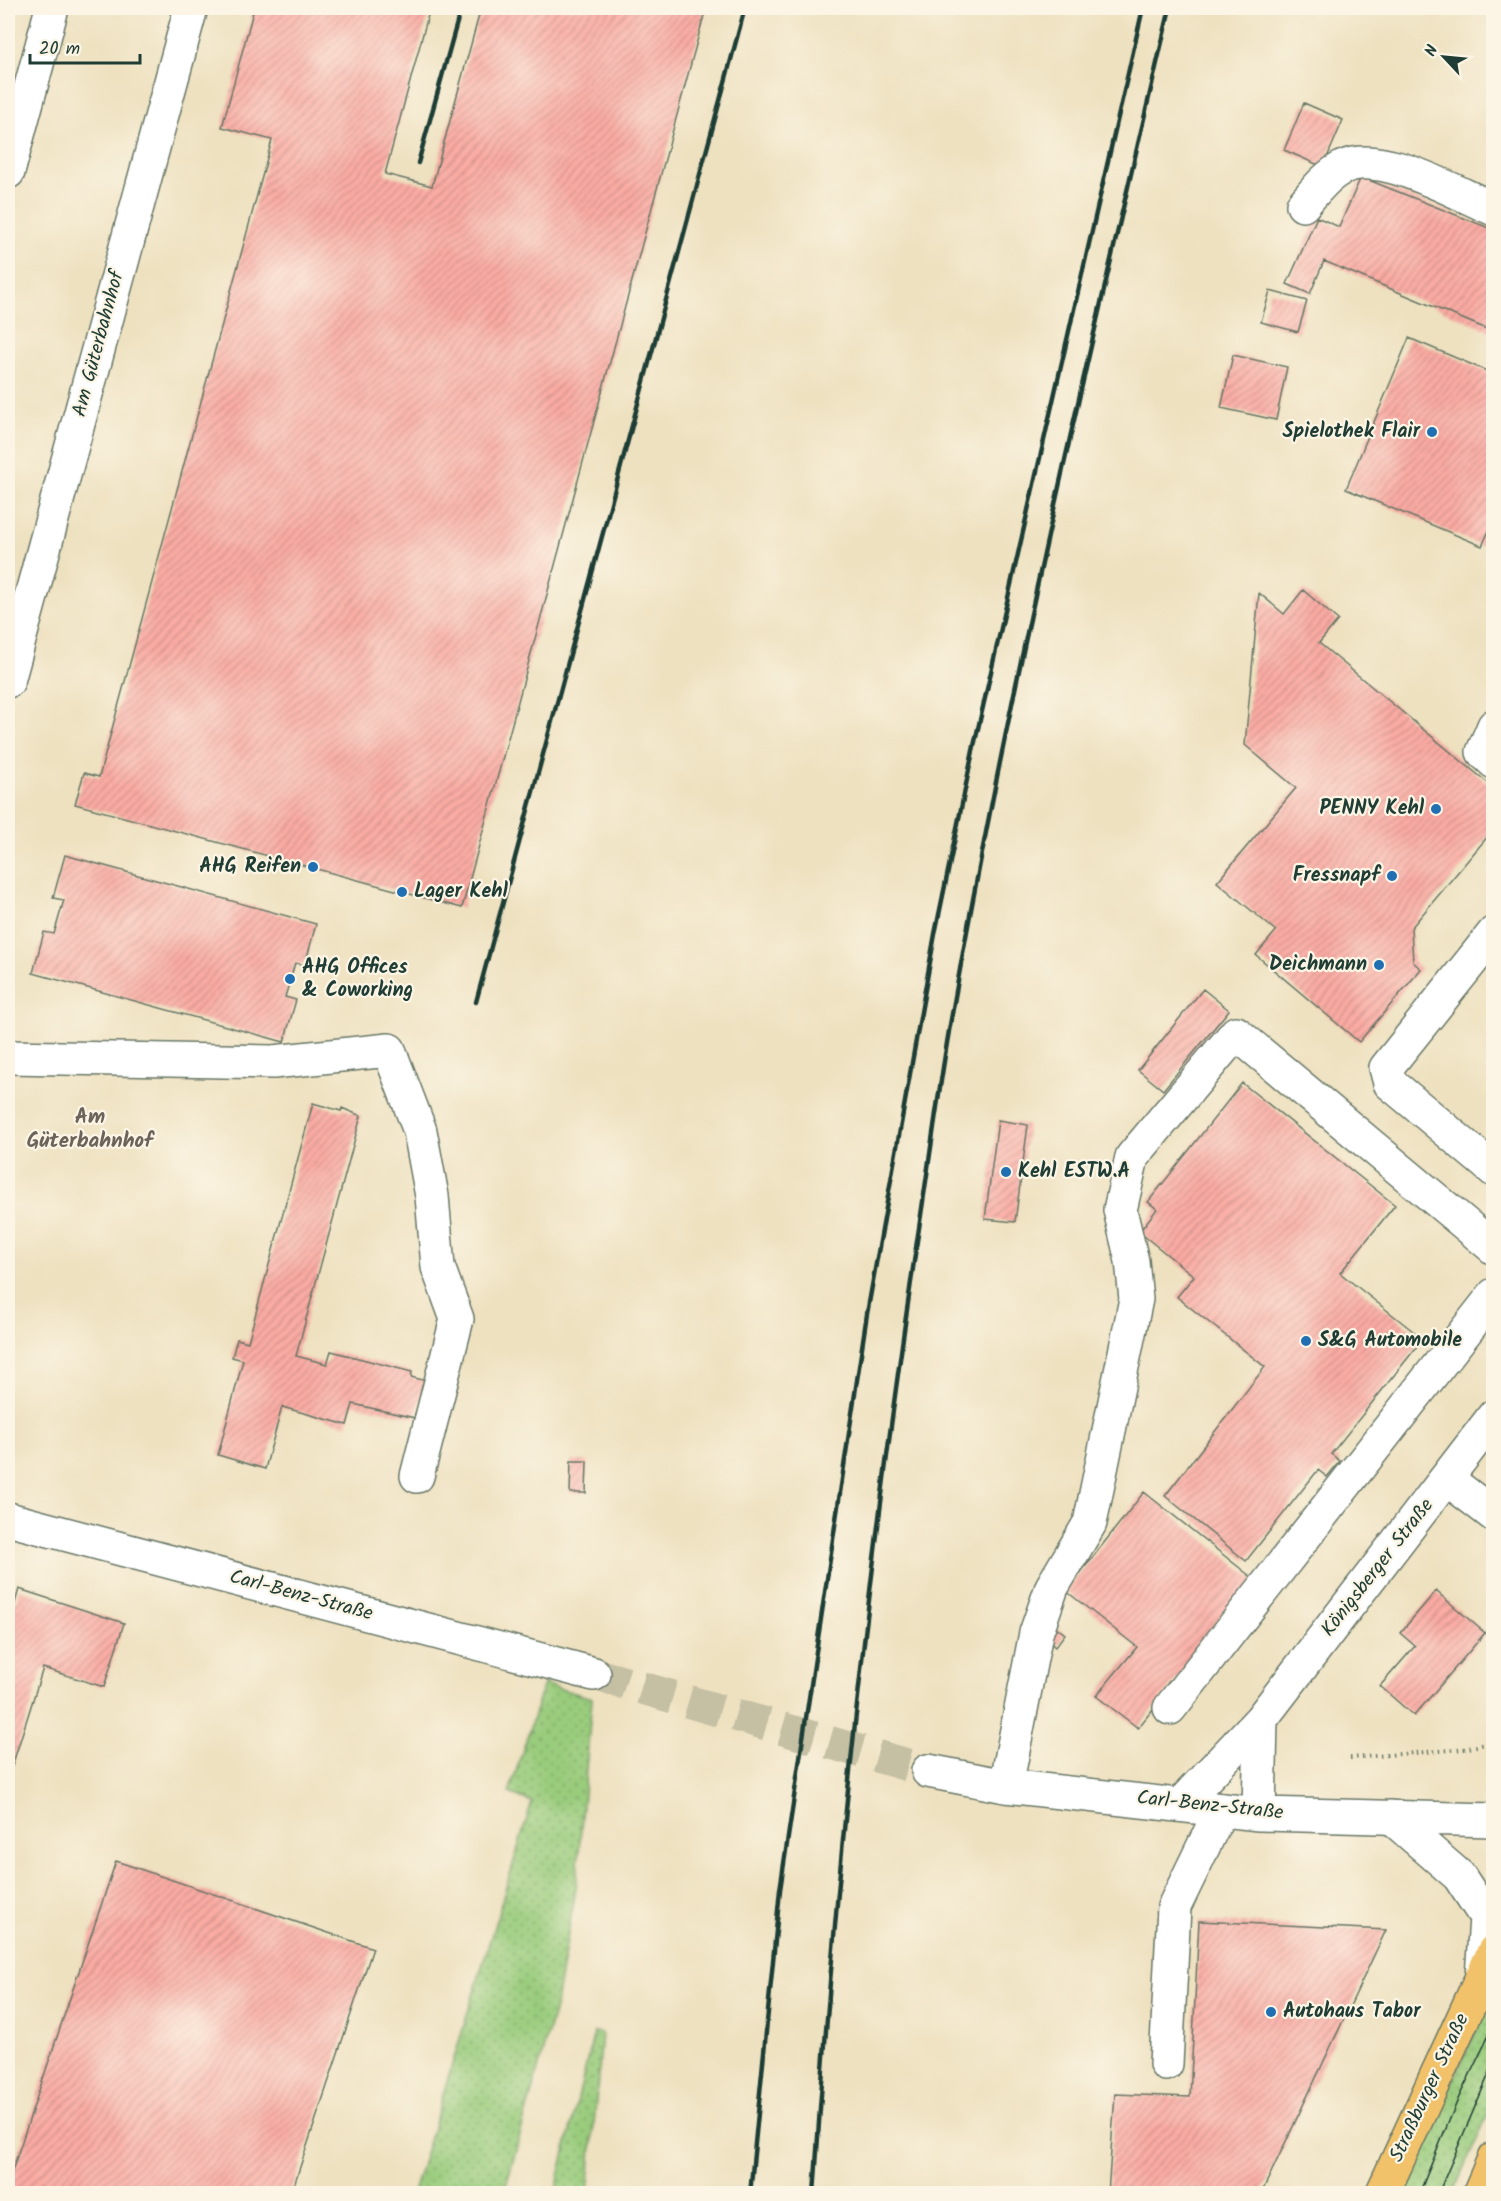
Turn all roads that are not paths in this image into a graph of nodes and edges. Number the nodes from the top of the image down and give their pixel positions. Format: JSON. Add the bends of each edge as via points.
{"nodes":[{"id":1,"x":52,"y":8,"type":"edge"},
{"id":2,"x":191,"y":8,"type":"edge"},
{"id":3,"x":8,"y":172,"type":"edge"},
{"id":4,"x":1303,"y":205,"type":"dead end"},
{"id":5,"x":1494,"y":209,"type":"edge"},
{"id":6,"x":8,"y":681,"type":"edge"},
{"id":7,"x":1494,"y":933,"type":"edge"},
{"id":8,"x":8,"y":1057,"type":"edge"},
{"id":9,"x":1494,"y":1170,"type":"edge"},
{"id":10,"x":1494,"y":1248,"type":"edge"},
{"id":11,"x":1494,"y":1295,"type":"edge"},
{"id":12,"x":1494,"y":1416,"type":"edge"},
{"id":13,"x":417,"y":1476,"type":"dead end"},
{"id":14,"x":1447,"y":1479,"type":"junction"},
{"id":15,"x":1494,"y":1515,"type":"edge"},
{"id":16,"x":8,"y":1519,"type":"edge"},
{"id":17,"x":594,"y":1674,"type":"tunnel mouth"},
{"id":18,"x":1170,"y":1708,"type":"dead end"},
{"id":19,"x":1261,"y":1719,"type":"junction"},
{"id":20,"x":928,"y":1771,"type":"tunnel mouth"},
{"id":21,"x":1006,"y":1786,"type":"junction"},
{"id":22,"x":1182,"y":1803,"type":"junction"},
{"id":23,"x":1221,"y":1810,"type":"junction"},
{"id":24,"x":1259,"y":1814,"type":"junction"},
{"id":25,"x":1391,"y":1817,"type":"junction"},
{"id":26,"x":1494,"y":1820,"type":"edge"},
{"id":27,"x":1488,"y":1964,"type":"edge"},
{"id":28,"x":1166,"y":2064,"type":"dead end"},
{"id":29,"x":1494,"y":2159,"type":"edge"},
{"id":30,"x":1382,"y":2193,"type":"edge"},
{"id":31,"x":1479,"y":2193,"type":"edge"}],
"edges":[{"from":1,"to":3,"type":"street"},
{"from":2,"to":6,"type":"street","name":"Am Güterbahnhof"},
{"from":4,"to":5,"type":"street","via":[[1326,179],[1344,166],[1360,162],[1402,170]]},
{"from":7,"to":9,"type":"street","via":[[1386,1068],[1390,1083]]},
{"from":8,"to":13,"type":"street","via":[[273,1062],[389,1050],[420,1131],[432,1196],[438,1268],[457,1319]]},
{"from":10,"to":21,"type":"street","via":[[1236,1033],[1132,1157],[1120,1210],[1136,1299],[1090,1524],[1052,1587],[1036,1633]]},
{"from":11,"to":18,"type":"street"},
{"from":12,"to":14,"type":"street","name":"Königsberger Straße"},
{"from":14,"to":15,"type":"street"},
{"from":14,"to":19,"type":"street","name":"Königsberger Straße"},
{"from":16,"to":17,"type":"street","name":"Carl-Benz-Straße"},
{"from":19,"to":22,"type":"street","name":"Königsberger Straße"},
{"from":19,"to":24,"type":"street"},
{"from":20,"to":21,"type":"street","name":"Carl-Benz-Straße"},
{"from":21,"to":22,"type":"street","name":"Carl-Benz-Straße"},
{"from":22,"to":23,"type":"street","name":"Carl-Benz-Straße"},
{"from":23,"to":24,"type":"street","name":"Carl-Benz-Straße"},
{"from":23,"to":28,"type":"street","via":[[1174,1906]]},
{"from":24,"to":25,"type":"street","name":"Carl-Benz-Straße"},
{"from":25,"to":26,"type":"street","name":"Carl-Benz-Straße"},
{"from":25,"to":27,"type":"street","via":[[1459,1876],[1486,1917]]},
{"from":27,"to":30,"type":"main road","name":"Straßburger Straße"},
{"from":29,"to":31,"type":"main road"}]}
